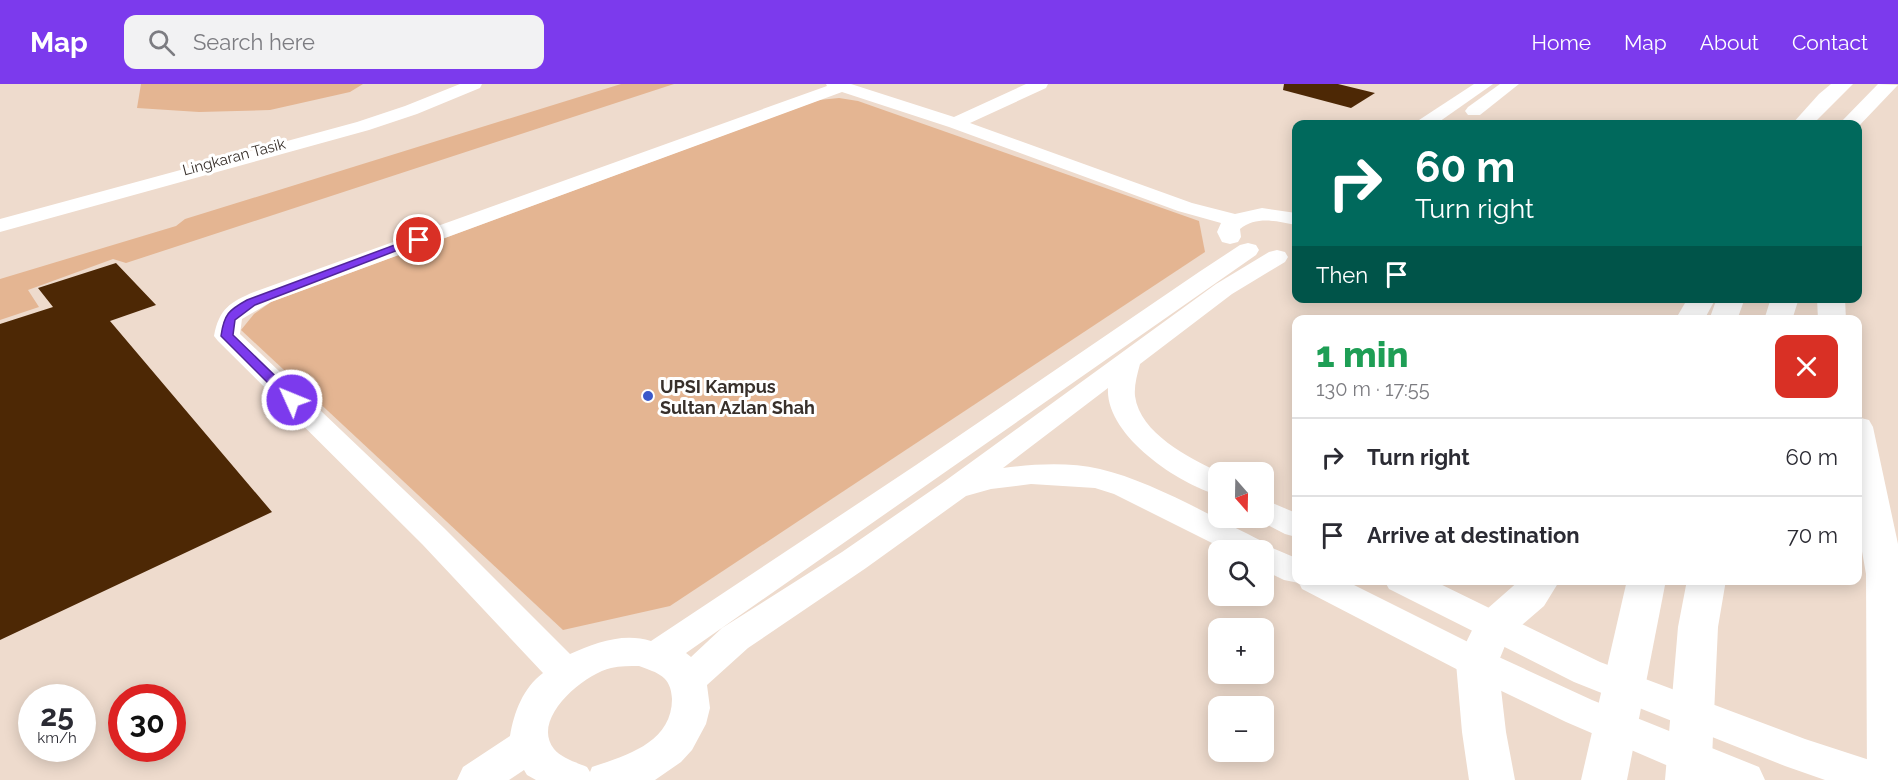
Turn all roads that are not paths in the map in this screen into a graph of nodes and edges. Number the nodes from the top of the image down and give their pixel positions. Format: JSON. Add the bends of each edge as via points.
{"nodes":[{"id":1,"x":464,"y":84,"type":"edge"},
{"id":2,"x":474,"y":84,"type":"edge"},
{"id":3,"x":1040,"y":84,"type":"edge"},
{"id":4,"x":1485,"y":84,"type":"edge"},
{"id":5,"x":1511,"y":84,"type":"edge"},
{"id":6,"x":1843,"y":84,"type":"edge"},
{"id":7,"x":1889,"y":84,"type":"edge"},
{"id":8,"x":838,"y":85,"type":"edge"},
{"id":9,"x":1464,"y":118,"type":"dead end"},
{"id":10,"x":1431,"y":120,"type":"edge"},
{"id":11,"x":1806,"y":120,"type":"edge"},
{"id":12,"x":1853,"y":120,"type":"edge"},
{"id":13,"x":955,"y":123,"type":"junction"},
{"id":14,"x":1292,"y":216,"type":"edge"},
{"id":15,"x":0,"y":220,"type":"edge"},
{"id":16,"x":1235,"y":220,"type":"junction"},
{"id":17,"x":0,"y":226,"type":"edge"},
{"id":18,"x":1248,"y":250,"type":"junction"},
{"id":19,"x":1286,"y":257,"type":"edge"},
{"id":20,"x":1127,"y":362,"type":"junction"},
{"id":21,"x":1862,"y":453,"type":"edge"},
{"id":22,"x":1208,"y":479,"type":"edge"},
{"id":23,"x":956,"y":488,"type":"junction"},
{"id":24,"x":1274,"y":515,"type":"edge"},
{"id":25,"x":1292,"y":524,"type":"edge"},
{"id":26,"x":1232,"y":540,"type":"edge"},
{"id":27,"x":1274,"y":561,"type":"edge"},
{"id":28,"x":1292,"y":569,"type":"edge"},
{"id":29,"x":1330,"y":585,"type":"edge"},
{"id":30,"x":1407,"y":585,"type":"edge"},
{"id":31,"x":1538,"y":585,"type":"edge"},
{"id":32,"x":1646,"y":585,"type":"edge"},
{"id":33,"x":1706,"y":585,"type":"edge"},
{"id":34,"x":1485,"y":645,"type":"junction"},
{"id":35,"x":657,"y":655,"type":"junction"},
{"id":36,"x":565,"y":672,"type":"junction"},
{"id":37,"x":688,"y":681,"type":"junction"},
{"id":38,"x":530,"y":744,"type":"junction"},
{"id":39,"x":654,"y":773,"type":"edge"},
{"id":40,"x":560,"y":778,"type":"edge"},
{"id":41,"x":477,"y":780,"type":"edge"},
{"id":42,"x":606,"y":780,"type":"edge"},
{"id":43,"x":1492,"y":780,"type":"edge"},
{"id":44,"x":1604,"y":780,"type":"edge"},
{"id":45,"x":1688,"y":780,"type":"edge"},
{"id":46,"x":1745,"y":780,"type":"edge"},
{"id":47,"x":1877,"y":780,"type":"edge"},
{"id":48,"x":1890,"y":780,"type":"edge"}],
"edges":[{"from":1,"to":15,"type":"street","name":"Lingkaran Tasik","via":[[356,124]]},
{"from":2,"to":17,"type":"street","via":[[363,126]]},
{"from":3,"to":13,"type":"street"},
{"from":4,"to":10,"type":"street"},
{"from":5,"to":9,"type":"street"},
{"from":6,"to":11,"type":"main road"},
{"from":7,"to":12,"type":"main road"},
{"from":8,"to":13,"type":"street"},
{"from":8,"to":36,"type":"street","via":[[286,288],[251,302],[229,319],[227,336],[433,536]]},
{"from":13,"to":16,"type":"street","via":[[1185,207]]},
{"from":14,"to":16,"type":"street","via":[[1260,214]]},
{"from":16,"to":18,"type":"street","via":[[1228,232]]},
{"from":18,"to":19,"type":"street"},
{"from":18,"to":35,"type":"street"},
{"from":19,"to":20,"type":"street","via":[[1224,289]]},
{"from":20,"to":22,"type":"street","via":[[1121,386],[1122,403],[1136,427],[1157,449]]},
{"from":20,"to":23,"type":"street"},
{"from":21,"to":48,"type":"main road","via":[[1885,573]]},
{"from":23,"to":26,"type":"street","via":[[1031,474],[1097,478],[1125,487]]},
{"from":23,"to":37,"type":"street","via":[[735,638]]},
{"from":24,"to":25,"type":"street"},
{"from":27,"to":28,"type":"street"},
{"from":29,"to":34,"type":"street"},
{"from":30,"to":34,"type":"street"},
{"from":31,"to":34,"type":"main road"},
{"from":32,"to":44,"type":"main road"},
{"from":33,"to":45,"type":"main road","via":[[1698,627]]},
{"from":34,"to":43,"type":"main road","via":[[1484,732]]},
{"from":34,"to":46,"type":"street","via":[[1579,711]]},
{"from":34,"to":47,"type":"street","via":[[1587,672]]},
{"from":35,"to":36,"type":"street","via":[[636,651],[612,653]]},
{"from":35,"to":37,"type":"street","via":[[676,665]]},
{"from":36,"to":38,"type":"street","via":[[535,706],[528,725]]},
{"from":37,"to":39,"type":"street","via":[[692,702],[687,725]]},
{"from":38,"to":40,"type":"street","via":[[535,757]]},
{"from":38,"to":41,"type":"street"},
{"from":39,"to":42,"type":"street"}]}
